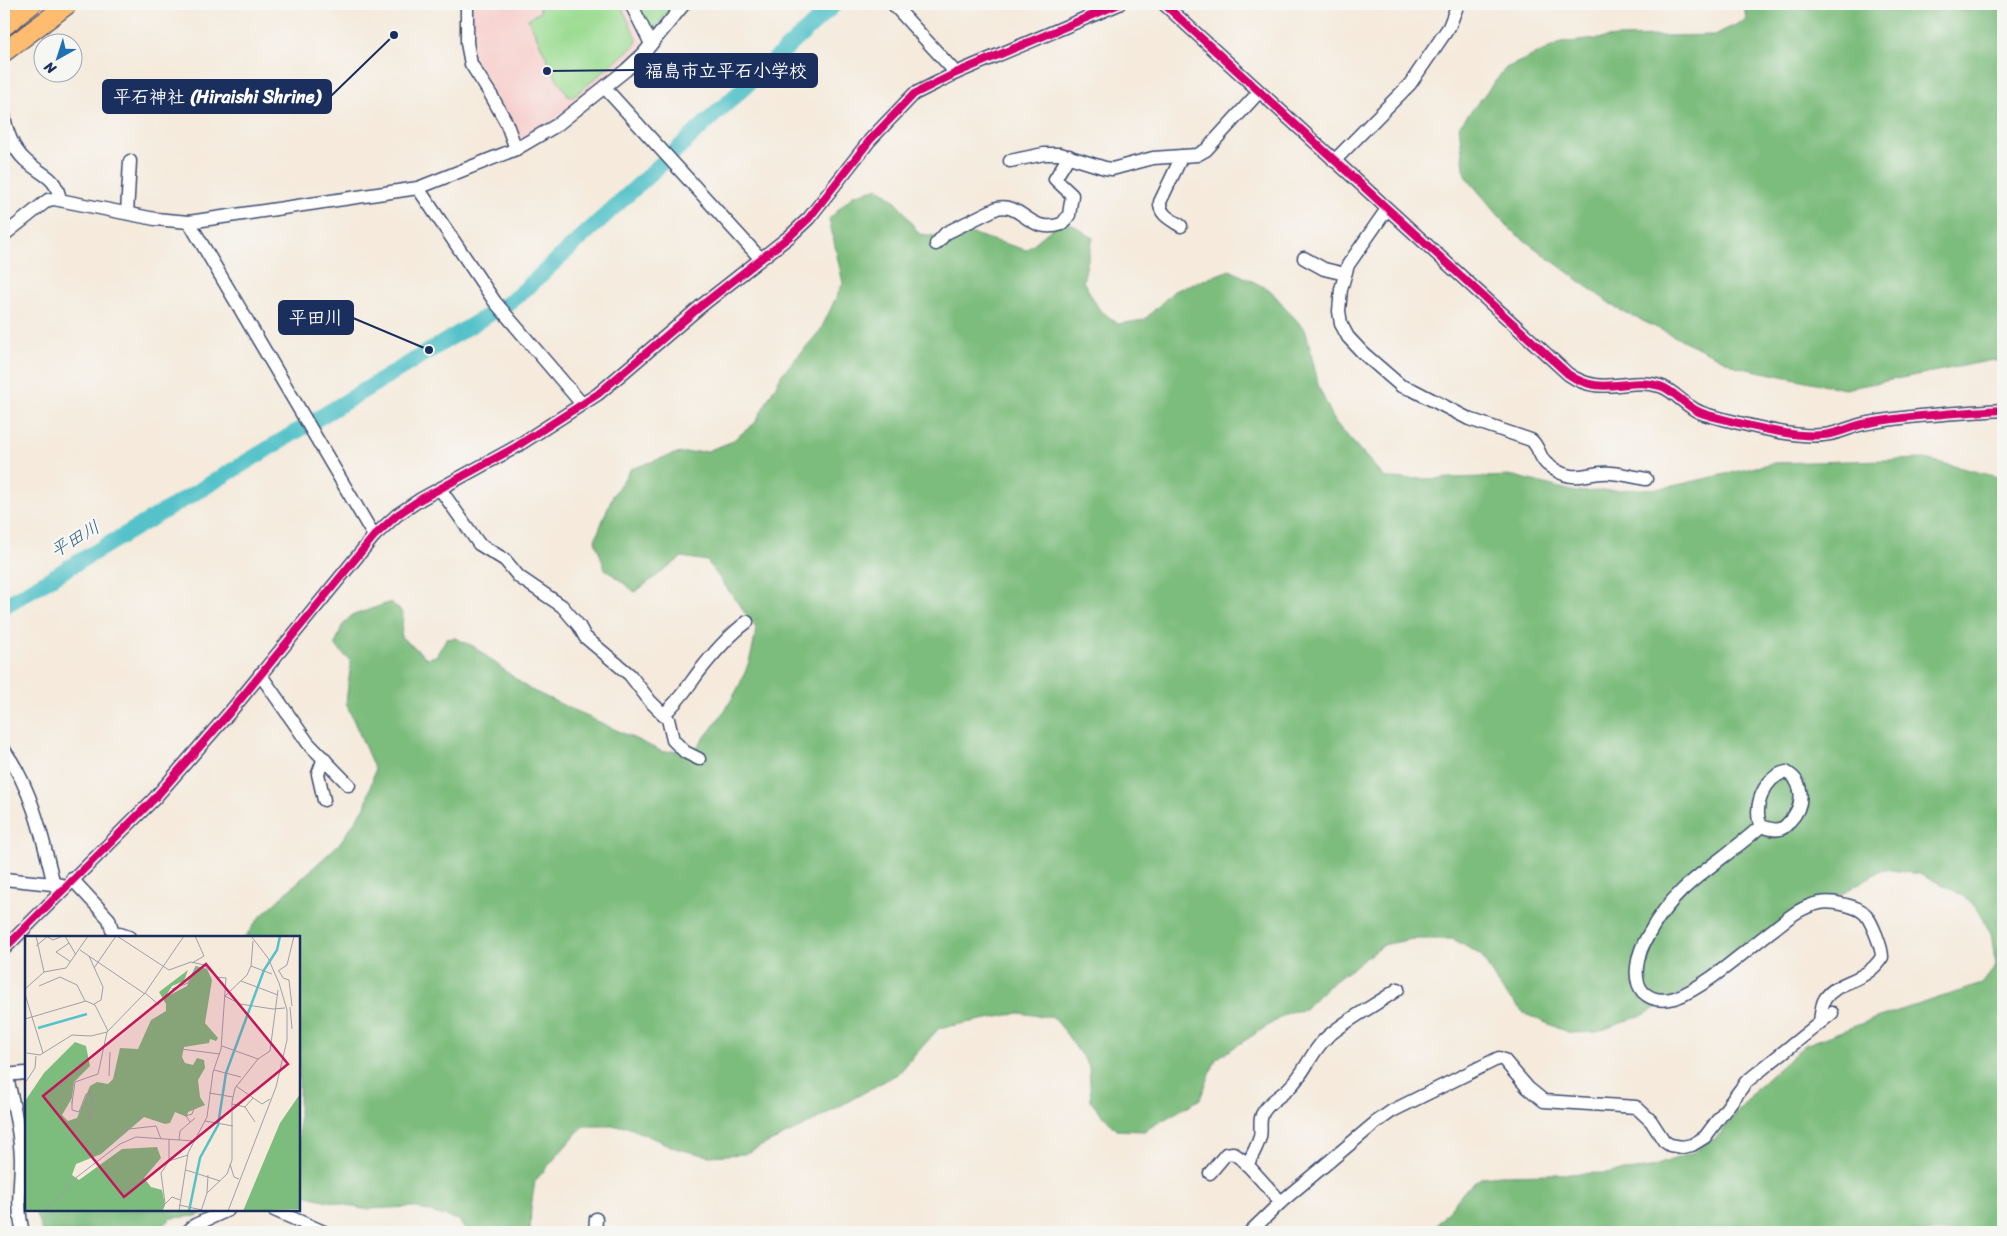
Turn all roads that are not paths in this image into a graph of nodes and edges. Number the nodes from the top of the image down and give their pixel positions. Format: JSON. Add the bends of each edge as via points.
{"nodes":[{"id":1,"x":32,"y":4,"type":"edge"},
{"id":2,"x":68,"y":4,"type":"edge"},
{"id":3,"x":468,"y":4,"type":"edge"},
{"id":4,"x":631,"y":4,"type":"edge"},
{"id":5,"x":684,"y":4,"type":"edge"},
{"id":6,"x":893,"y":4,"type":"edge"},
{"id":7,"x":1119,"y":4,"type":"edge"},
{"id":8,"x":1164,"y":4,"type":"edge"},
{"id":9,"x":1458,"y":4,"type":"edge"},
{"id":10,"x":4,"y":26,"type":"edge"},
{"id":11,"x":651,"y":44,"type":"junction"},
{"id":12,"x":4,"y":52,"type":"edge"},
{"id":13,"x":956,"y":73,"type":"junction"},
{"id":14,"x":604,"y":88,"type":"junction"},
{"id":15,"x":1259,"y":92,"type":"junction"},
{"id":16,"x":4,"y":115,"type":"edge"},
{"id":17,"x":516,"y":149,"type":"junction"},
{"id":18,"x":1068,"y":156,"type":"junction"},
{"id":19,"x":1182,"y":156,"type":"junction"},
{"id":20,"x":1334,"y":160,"type":"junction"},
{"id":21,"x":130,"y":161,"type":"dead end"},
{"id":22,"x":1010,"y":161,"type":"dead end"},
{"id":23,"x":418,"y":188,"type":"junction"},
{"id":24,"x":60,"y":200,"type":"junction"},
{"id":25,"x":1387,"y":209,"type":"junction"},
{"id":26,"x":127,"y":214,"type":"junction"},
{"id":27,"x":190,"y":222,"type":"junction"},
{"id":28,"x":1181,"y":226,"type":"dead end"},
{"id":29,"x":4,"y":235,"type":"edge"},
{"id":30,"x":936,"y":244,"type":"dead end"},
{"id":31,"x":760,"y":258,"type":"junction"},
{"id":32,"x":1304,"y":258,"type":"dead end"},
{"id":33,"x":1344,"y":274,"type":"junction"},
{"id":34,"x":582,"y":404,"type":"junction"},
{"id":35,"x":2003,"y":410,"type":"edge"},
{"id":36,"x":1646,"y":479,"type":"dead end"},
{"id":37,"x":440,"y":489,"type":"junction"},
{"id":38,"x":374,"y":536,"type":"junction"},
{"id":39,"x":747,"y":622,"type":"dead end"},
{"id":40,"x":260,"y":674,"type":"junction"},
{"id":41,"x":663,"y":714,"type":"junction"},
{"id":42,"x":4,"y":750,"type":"edge"},
{"id":43,"x":324,"y":758,"type":"junction"},
{"id":44,"x":699,"y":760,"type":"dead end"},
{"id":45,"x":349,"y":785,"type":"dead end"},
{"id":46,"x":324,"y":800,"type":"dead end"},
{"id":47,"x":1761,"y":826,"type":"junction"},
{"id":48,"x":4,"y":878,"type":"edge"},
{"id":49,"x":65,"y":883,"type":"junction"},
{"id":50,"x":114,"y":935,"type":"edge"},
{"id":51,"x":4,"y":949,"type":"edge"},
{"id":52,"x":1398,"y":989,"type":"dead end"},
{"id":53,"x":1832,"y":1013,"type":"dead end"},
{"id":54,"x":1820,"y":1022,"type":"junction"},
{"id":55,"x":25,"y":1073,"type":"edge"},
{"id":56,"x":4,"y":1075,"type":"edge"},
{"id":57,"x":1248,"y":1165,"type":"junction"},
{"id":58,"x":1210,"y":1173,"type":"dead end"},
{"id":59,"x":1281,"y":1202,"type":"junction"},
{"id":60,"x":226,"y":1211,"type":"edge"},
{"id":61,"x":276,"y":1211,"type":"edge"},
{"id":62,"x":23,"y":1232,"type":"edge"},
{"id":63,"x":186,"y":1232,"type":"edge"},
{"id":64,"x":324,"y":1232,"type":"edge"},
{"id":65,"x":1250,"y":1232,"type":"edge"}],
"edges":[{"from":1,"to":10,"type":"highway"},
{"from":2,"to":12,"type":"highway"},
{"from":3,"to":17,"type":"street","via":[[467,44],[471,64],[502,115]]},
{"from":4,"to":11,"type":"street"},
{"from":5,"to":11,"type":"street"},
{"from":6,"to":13,"type":"street"},
{"from":7,"to":13,"type":"street"},
{"from":8,"to":15,"type":"street"},
{"from":9,"to":20,"type":"street","via":[[1449,27],[1410,84]]},
{"from":11,"to":14,"type":"street"},
{"from":13,"to":31,"type":"street","via":[[914,94],[870,140],[809,218]]},
{"from":14,"to":17,"type":"street","via":[[557,125]]},
{"from":14,"to":31,"type":"street"},
{"from":15,"to":19,"type":"street","via":[[1206,150],[1197,155]]},
{"from":15,"to":20,"type":"street"},
{"from":16,"to":24,"type":"street","via":[[14,146],[24,160],[53,180]]},
{"from":17,"to":23,"type":"street"},
{"from":18,"to":19,"type":"street","via":[[1112,169],[1153,158]]},
{"from":18,"to":22,"type":"street","via":[[1044,154]]},
{"from":18,"to":30,"type":"street","via":[[1055,179],[1072,195],[1069,215],[1062,224],[1047,227],[1033,224],[1004,206],[946,233]]},
{"from":19,"to":28,"type":"street","via":[[1160,202],[1162,212]]},
{"from":20,"to":25,"type":"street"},
{"from":21,"to":26,"type":"street"},
{"from":23,"to":27,"type":"street"},
{"from":23,"to":34,"type":"street","via":[[496,303]]},
{"from":24,"to":26,"type":"street"},
{"from":24,"to":29,"type":"street","via":[[48,200]]},
{"from":25,"to":33,"type":"street"},
{"from":25,"to":35,"type":"street","via":[[1579,382],[1662,386],[1692,409],[1705,414],[1805,435],[1824,435],[1862,424],[1929,415]]},
{"from":26,"to":27,"type":"street"},
{"from":27,"to":38,"type":"street"},
{"from":31,"to":34,"type":"street"},
{"from":32,"to":33,"type":"street","via":[[1324,269]]},
{"from":33,"to":36,"type":"street","via":[[1339,311],[1344,332],[1401,386],[1469,419],[1531,440],[1538,446],[1546,465],[1568,477],[1610,473]]},
{"from":34,"to":37,"type":"street","via":[[514,448]]},
{"from":37,"to":38,"type":"street","via":[[397,515]]},
{"from":37,"to":41,"type":"street","via":[[479,544],[562,606],[585,637],[630,675]]},
{"from":38,"to":40,"type":"street"},
{"from":39,"to":41,"type":"street","via":[[728,638],[676,704]]},
{"from":40,"to":43,"type":"street","via":[[308,743]]},
{"from":40,"to":49,"type":"street","via":[[154,799]]},
{"from":41,"to":44,"type":"street","via":[[668,719],[673,740]]},
{"from":42,"to":49,"type":"street","via":[[18,772]]},
{"from":43,"to":45,"type":"street"},
{"from":43,"to":46,"type":"street","via":[[318,774]]},
{"from":47,"to":47,"type":"street","via":[[1782,829],[1800,804],[1799,785],[1786,772],[1768,784],[1759,801],[1756,812]]},
{"from":47,"to":54,"type":"street","via":[[1721,860],[1700,873],[1660,913],[1638,956],[1636,976],[1639,987],[1660,1001],[1676,997],[1728,965],[1793,914],[1817,904],[1838,903],[1864,912],[1873,927],[1882,957],[1864,977],[1832,990],[1824,1000]]},
{"from":48,"to":49,"type":"street"},
{"from":49,"to":50,"type":"street","via":[[109,919]]},
{"from":49,"to":51,"type":"street"},
{"from":52,"to":57,"type":"street","via":[[1326,1038],[1289,1088],[1264,1110],[1260,1134]]},
{"from":53,"to":54,"type":"street"},
{"from":54,"to":59,"type":"street","via":[[1746,1082],[1705,1137],[1692,1145],[1682,1147],[1664,1141],[1652,1121],[1636,1107],[1544,1101],[1499,1058],[1392,1111]]},
{"from":55,"to":56,"type":"street"},
{"from":56,"to":62,"type":"street","via":[[17,1118],[21,1159],[18,1202]]},
{"from":57,"to":58,"type":"street","via":[[1235,1154],[1227,1153]]},
{"from":57,"to":59,"type":"street"},
{"from":59,"to":65,"type":"street"},
{"from":60,"to":63,"type":"street","via":[[195,1224]]},
{"from":61,"to":64,"type":"street"}]}
